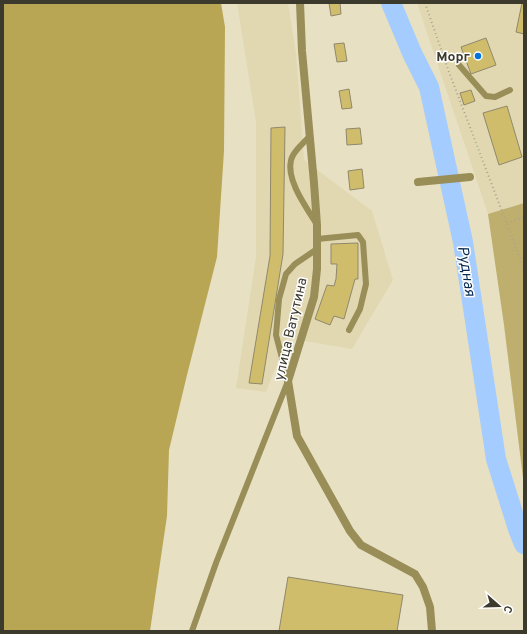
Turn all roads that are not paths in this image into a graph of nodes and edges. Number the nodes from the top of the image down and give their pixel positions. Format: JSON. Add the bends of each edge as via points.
{"nodes":[{"id":1,"x":300,"y":3,"type":"edge"},
{"id":2,"x":459,"y":65,"type":"dead end"},
{"id":3,"x":510,"y":90,"type":"dead end"},
{"id":4,"x":310,"y":136,"type":"junction"},
{"id":5,"x":470,"y":177,"type":"dead end"},
{"id":6,"x":418,"y":182,"type":"dead end"},
{"id":7,"x":316,"y":225,"type":"junction"},
{"id":8,"x":316,"y":239,"type":"junction"},
{"id":9,"x":317,"y":249,"type":"junction"},
{"id":10,"x":348,"y":330,"type":"dead end"},
{"id":11,"x":288,"y":381,"type":"junction"},
{"id":12,"x":192,"y":631,"type":"edge"},
{"id":13,"x":432,"y":631,"type":"edge"}],
"edges":[{"from":1,"to":4,"type":"street","name":"улица Ватутина"},
{"from":2,"to":3,"type":"lane","via":[[486,96],[495,97]]},
{"from":4,"to":7,"type":"street","name":"улица Ватутина"},
{"from":4,"to":7,"type":"lane","via":[[296,151],[291,160],[290,172],[294,186]]},
{"from":5,"to":6,"type":"street"},
{"from":7,"to":8,"type":"street","name":"улица Ватутина"},
{"from":8,"to":9,"type":"street","name":"улица Ватутина"},
{"from":8,"to":10,"type":"lane","via":[[358,236],[363,242],[366,284],[360,309]]},
{"from":9,"to":11,"type":"street","name":"улица Ватутина","via":[[314,297]]},
{"from":9,"to":11,"type":"lane","via":[[295,264],[286,274],[279,300],[276,335]]},
{"from":11,"to":12,"type":"lane"},
{"from":11,"to":13,"type":"street","name":"улица Ватутина","via":[[297,436],[350,531],[361,545],[415,574],[430,607]]}]}
